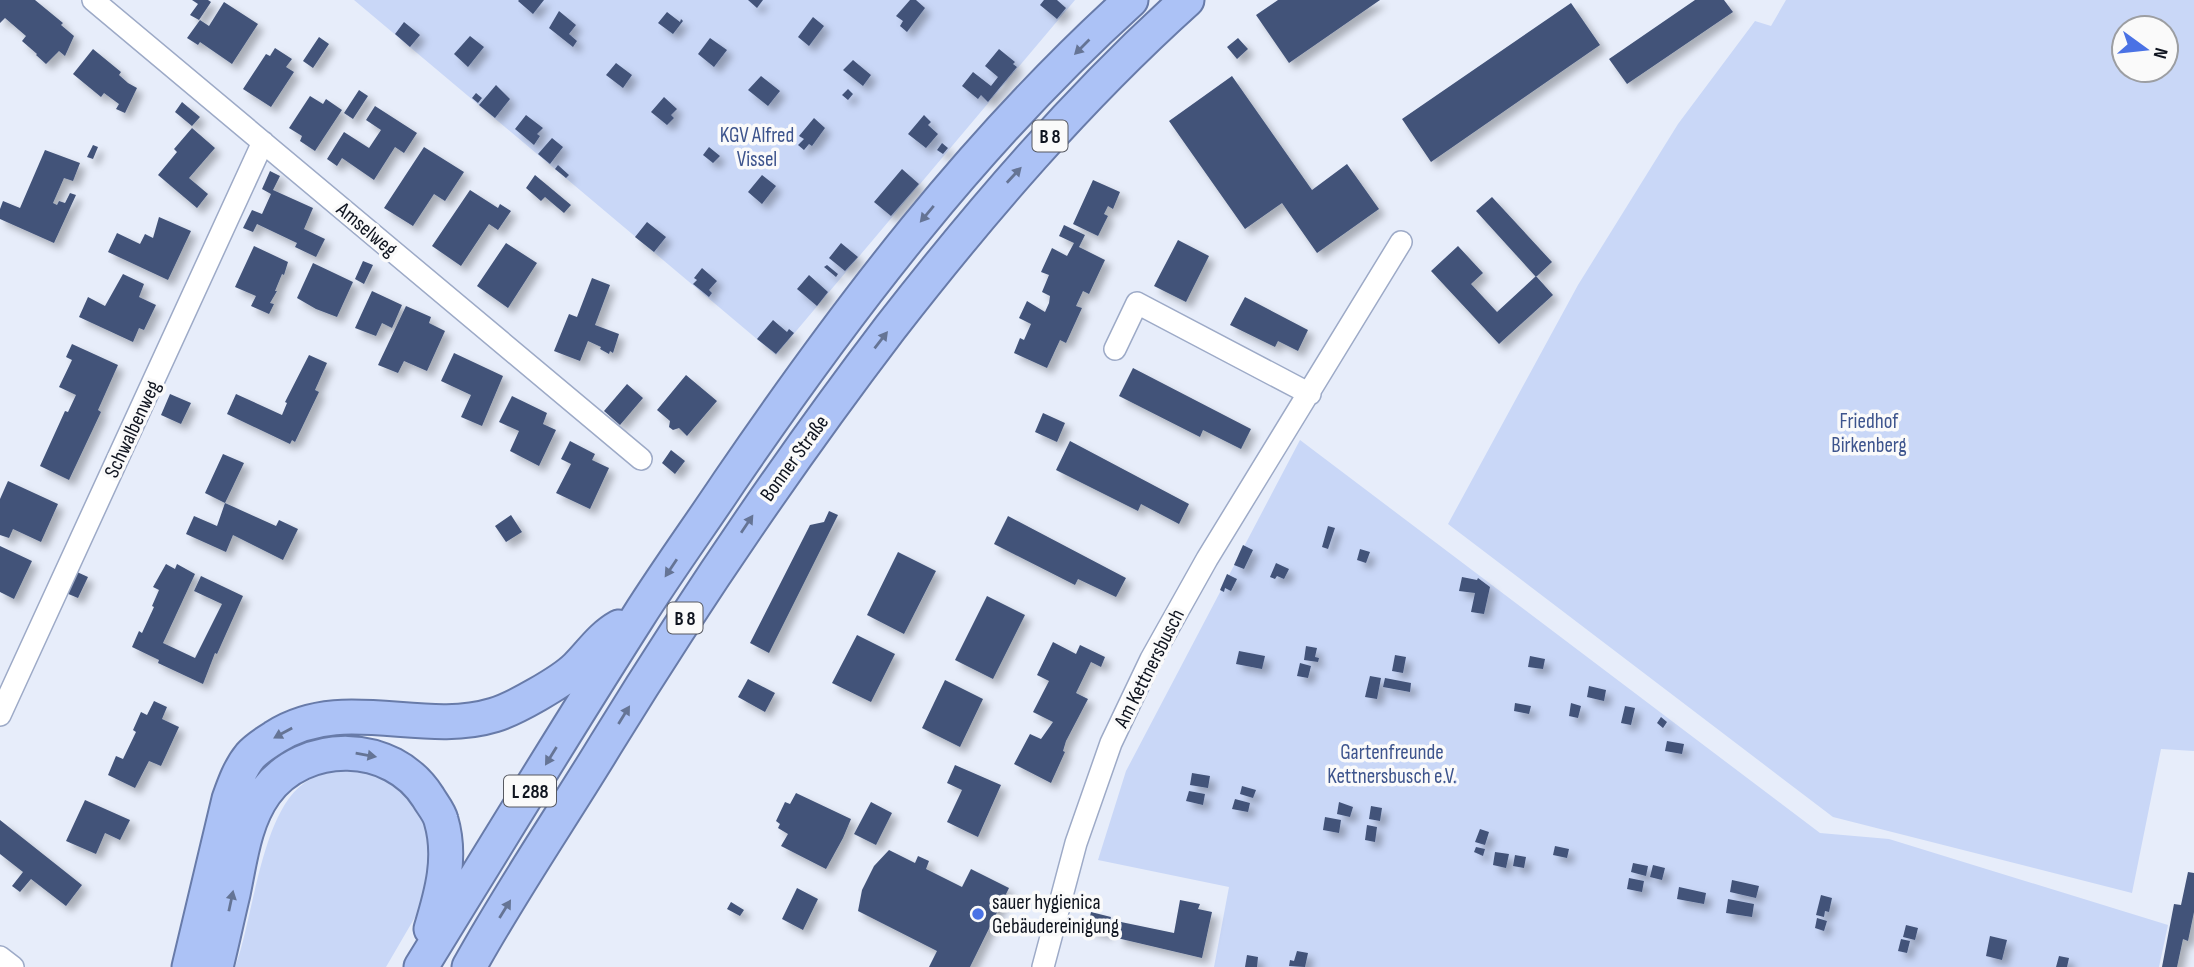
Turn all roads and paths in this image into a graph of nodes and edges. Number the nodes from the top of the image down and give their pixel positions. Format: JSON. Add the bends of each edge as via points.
{"nodes":[{"id":1,"x":93,"y":0,"type":"edge"},
{"id":2,"x":1131,"y":0,"type":"edge"},
{"id":3,"x":1187,"y":0,"type":"edge"},
{"id":4,"x":263,"y":142,"type":"junction"},
{"id":5,"x":1401,"y":242,"type":"dead end"},
{"id":6,"x":1115,"y":349,"type":"dead end"},
{"id":7,"x":1310,"y":394,"type":"junction"},
{"id":8,"x":641,"y":459,"type":"dead end"},
{"id":9,"x":639,"y":615,"type":"junction"},
{"id":10,"x":0,"y":715,"type":"edge"},
{"id":11,"x":0,"y":957,"type":"edge"},
{"id":12,"x":13,"y":967,"type":"edge"},
{"id":13,"x":189,"y":967,"type":"edge"},
{"id":14,"x":216,"y":967,"type":"edge"},
{"id":15,"x":421,"y":967,"type":"edge"},
{"id":16,"x":470,"y":967,"type":"edge"},
{"id":17,"x":1043,"y":967,"type":"edge"}],
"edges":[{"from":1,"to":4,"type":"street","name":"Amselweg"},
{"from":2,"to":9,"type":"highway","name":"Bonner Straße","number":"B 8","one_way":true,"via":[[999,131],[928,213],[778,410]]},
{"from":16,"to":3,"type":"highway","name":"Bonner Straße","number":"B 8","one_way":true,"via":[[661,655],[785,468],[848,383],[1004,186]]},
{"from":4,"to":8,"type":"street","name":"Amselweg"},
{"from":4,"to":10,"type":"street","name":"Schwalbenweg"},
{"from":5,"to":7,"type":"street","name":"Am Kettnersbusch"},
{"from":6,"to":7,"type":"street","via":[[1137,303]]},
{"from":7,"to":17,"type":"street","name":"Am Kettnersbusch","via":[[1207,559],[1116,731],[1076,843]]},
{"from":9,"to":13,"type":"highway","number":"B 8","one_way":true,"via":[[605,635],[575,669],[495,715],[433,722],[321,718],[266,742],[250,756],[229,799]]},
{"from":9,"to":15,"type":"highway","name":"Bonner Straße","number":"L 288","one_way":true},
{"from":11,"to":12,"type":"street"},
{"from":14,"to":15,"type":"highway","one_way":true,"via":[[249,823],[263,796],[276,780],[305,760],[353,753],[379,757],[404,770],[421,786],[440,817],[447,849],[443,890]]}]}
